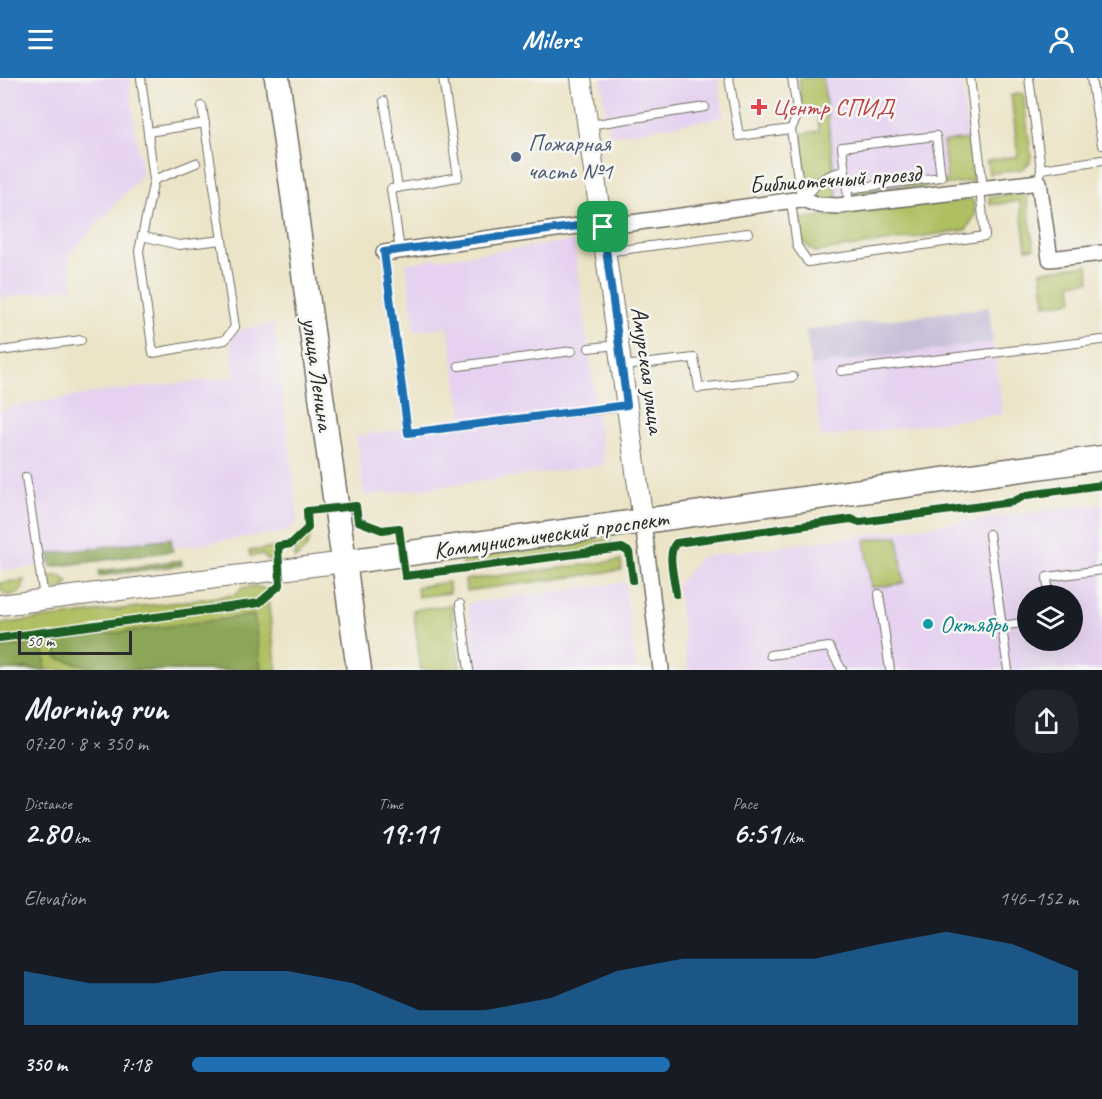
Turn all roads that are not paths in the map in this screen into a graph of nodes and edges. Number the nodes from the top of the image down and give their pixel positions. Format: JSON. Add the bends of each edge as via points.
{"nodes":[{"id":1,"x":141,"y":78,"type":"edge"},
{"id":2,"x":277,"y":78,"type":"edge"},
{"id":3,"x":443,"y":78,"type":"edge"},
{"id":4,"x":582,"y":78,"type":"edge"},
{"id":5,"x":729,"y":78,"type":"edge"},
{"id":6,"x":792,"y":78,"type":"edge"},
{"id":7,"x":970,"y":78,"type":"edge"},
{"id":8,"x":1029,"y":78,"type":"edge"},
{"id":9,"x":1091,"y":78,"type":"edge"},
{"id":10,"x":384,"y":101,"type":"dead end"},
{"id":11,"x":202,"y":105,"type":"dead end"},
{"id":12,"x":705,"y":106,"type":"dead end"},
{"id":13,"x":205,"y":123,"type":"junction"},
{"id":14,"x":589,"y":125,"type":"junction"},
{"id":15,"x":791,"y":129,"type":"junction"},
{"id":16,"x":148,"y":132,"type":"junction"},
{"id":17,"x":1102,"y":145,"type":"edge"},
{"id":18,"x":1102,"y":160,"type":"edge"},
{"id":19,"x":196,"y":163,"type":"dead end"},
{"id":20,"x":845,"y":171,"type":"junction"},
{"id":21,"x":1040,"y":175,"type":"junction"},
{"id":22,"x":154,"y":180,"type":"junction"},
{"id":23,"x":398,"y":188,"type":"junction"},
{"id":24,"x":847,"y":189,"type":"junction"},
{"id":25,"x":981,"y":189,"type":"junction"},
{"id":26,"x":797,"y":197,"type":"junction"},
{"id":27,"x":849,"y":205,"type":"junction"},
{"id":28,"x":603,"y":227,"type":"junction"},
{"id":29,"x":748,"y":233,"type":"dead end"},
{"id":30,"x":142,"y":236,"type":"junction"},
{"id":31,"x":222,"y":240,"type":"junction"},
{"id":32,"x":400,"y":250,"type":"junction"},
{"id":33,"x":384,"y":252,"type":"joint"},
{"id":34,"x":606,"y":252,"type":"junction"},
{"id":35,"x":1102,"y":253,"type":"edge"},
{"id":36,"x":81,"y":340,"type":"dead end"},
{"id":37,"x":1102,"y":340,"type":"edge"},
{"id":38,"x":619,"y":345,"type":"junction"},
{"id":39,"x":589,"y":348,"type":"dead end"},
{"id":40,"x":0,"y":351,"type":"edge"},
{"id":41,"x":572,"y":351,"type":"dead end"},
{"id":42,"x":459,"y":366,"type":"dead end"},
{"id":43,"x":622,"y":367,"type":"junction"},
{"id":44,"x":841,"y":371,"type":"dead end"},
{"id":45,"x":793,"y":377,"type":"dead end"},
{"id":46,"x":627,"y":405,"type":"junction"},
{"id":47,"x":1102,"y":458,"type":"edge"},
{"id":48,"x":26,"y":477,"type":"dead end"},
{"id":49,"x":643,"y":521,"type":"junction"},
{"id":50,"x":989,"y":534,"type":"dead end"},
{"id":51,"x":345,"y":562,"type":"junction"},
{"id":52,"x":1102,"y":570,"type":"edge"},
{"id":53,"x":1048,"y":585,"type":"edge"},
{"id":54,"x":879,"y":594,"type":"dead end"},
{"id":55,"x":44,"y":599,"type":"junction"},
{"id":56,"x":460,"y":604,"type":"dead end"},
{"id":57,"x":0,"y":605,"type":"edge"},
{"id":58,"x":1017,"y":624,"type":"edge"},
{"id":59,"x":1002,"y":626,"type":"junction"},
{"id":60,"x":770,"y":655,"type":"dead end"},
{"id":61,"x":359,"y":670,"type":"edge"},
{"id":62,"x":469,"y":670,"type":"edge"},
{"id":63,"x":662,"y":670,"type":"edge"},
{"id":64,"x":842,"y":670,"type":"edge"},
{"id":65,"x":890,"y":670,"type":"edge"},
{"id":66,"x":1008,"y":670,"type":"edge"}],
"edges":[{"from":1,"to":16,"type":"lane"},
{"from":2,"to":51,"type":"main road","name":"улица Ленина"},
{"from":3,"to":23,"type":"lane","via":[[458,177]]},
{"from":4,"to":14,"type":"street","name":"Амурская улица"},
{"from":5,"to":15,"type":"lane","via":[[739,136]]},
{"from":6,"to":15,"type":"lane","via":[[798,115]]},
{"from":7,"to":25,"type":"lane"},
{"from":8,"to":21,"type":"lane"},
{"from":9,"to":17,"type":"lane"},
{"from":10,"to":23,"type":"lane"},
{"from":11,"to":13,"type":"lane"},
{"from":12,"to":14,"type":"lane"},
{"from":13,"to":16,"type":"lane"},
{"from":13,"to":31,"type":"lane"},
{"from":14,"to":28,"type":"street","name":"Амурская улица"},
{"from":15,"to":26,"type":"lane"},
{"from":16,"to":22,"type":"lane"},
{"from":18,"to":21,"type":"lane"},
{"from":19,"to":22,"type":"lane"},
{"from":20,"to":24,"type":"lane"},
{"from":20,"to":24,"type":"lane","via":[[842,147],[936,136],[941,177]]},
{"from":20,"to":26,"type":"lane","via":[[823,178],[812,191]]},
{"from":21,"to":25,"type":"street","name":"Библиотечный проезд"},
{"from":21,"to":35,"type":"street","via":[[1050,259]]},
{"from":22,"to":30,"type":"lane"},
{"from":23,"to":32,"type":"lane","via":[[391,189]]},
{"from":24,"to":27,"type":"lane"},
{"from":25,"to":26,"type":"lane","via":[[985,236],[808,262],[797,246]]},
{"from":25,"to":27,"type":"street","name":"Библиотечный проезд"},
{"from":26,"to":27,"type":"street","name":"Библиотечный проезд","via":[[819,205]]},
{"from":26,"to":28,"type":"street","name":"Библиотечный проезд"},
{"from":28,"to":32,"type":"street","name":"Библиотечный проезд","via":[[578,226]]},
{"from":28,"to":34,"type":"street","name":"Амурская улица"},
{"from":29,"to":34,"type":"lane"},
{"from":30,"to":31,"type":"lane","via":[[179,245]]},
{"from":30,"to":31,"type":"lane","via":[[139,251],[153,353],[225,340],[235,327]]},
{"from":32,"to":33,"type":"street","name":"Библиотечный проезд"},
{"from":33,"to":46,"type":"lane","via":[[408,433]]},
{"from":34,"to":38,"type":"street","name":"Амурская улица"},
{"from":36,"to":40,"type":"lane"},
{"from":37,"to":44,"type":"lane"},
{"from":38,"to":39,"type":"lane"},
{"from":38,"to":43,"type":"street","name":"Амурская улица"},
{"from":41,"to":42,"type":"lane"},
{"from":43,"to":45,"type":"lane","via":[[694,358],[699,388]]},
{"from":43,"to":46,"type":"street","name":"Амурская улица"},
{"from":46,"to":49,"type":"street","name":"Амурская улица"},
{"from":47,"to":49,"type":"main road","name":"Коммунистический проспект"},
{"from":48,"to":55,"type":"lane"},
{"from":49,"to":51,"type":"main road","name":"Коммунистический проспект"},
{"from":49,"to":63,"type":"street","name":"Амурская улица"},
{"from":50,"to":59,"type":"lane"},
{"from":51,"to":55,"type":"street","name":"Коммунистический проспект"},
{"from":51,"to":61,"type":"main road","name":"улица Ленина"},
{"from":52,"to":53,"type":"lane","via":[[1047,577]]},
{"from":54,"to":65,"type":"lane"},
{"from":55,"to":57,"type":"street","name":"Коммунистический проспект"},
{"from":56,"to":62,"type":"lane"},
{"from":58,"to":59,"type":"lane"},
{"from":59,"to":66,"type":"lane"},
{"from":60,"to":64,"type":"lane","via":[[829,647]]}]}
